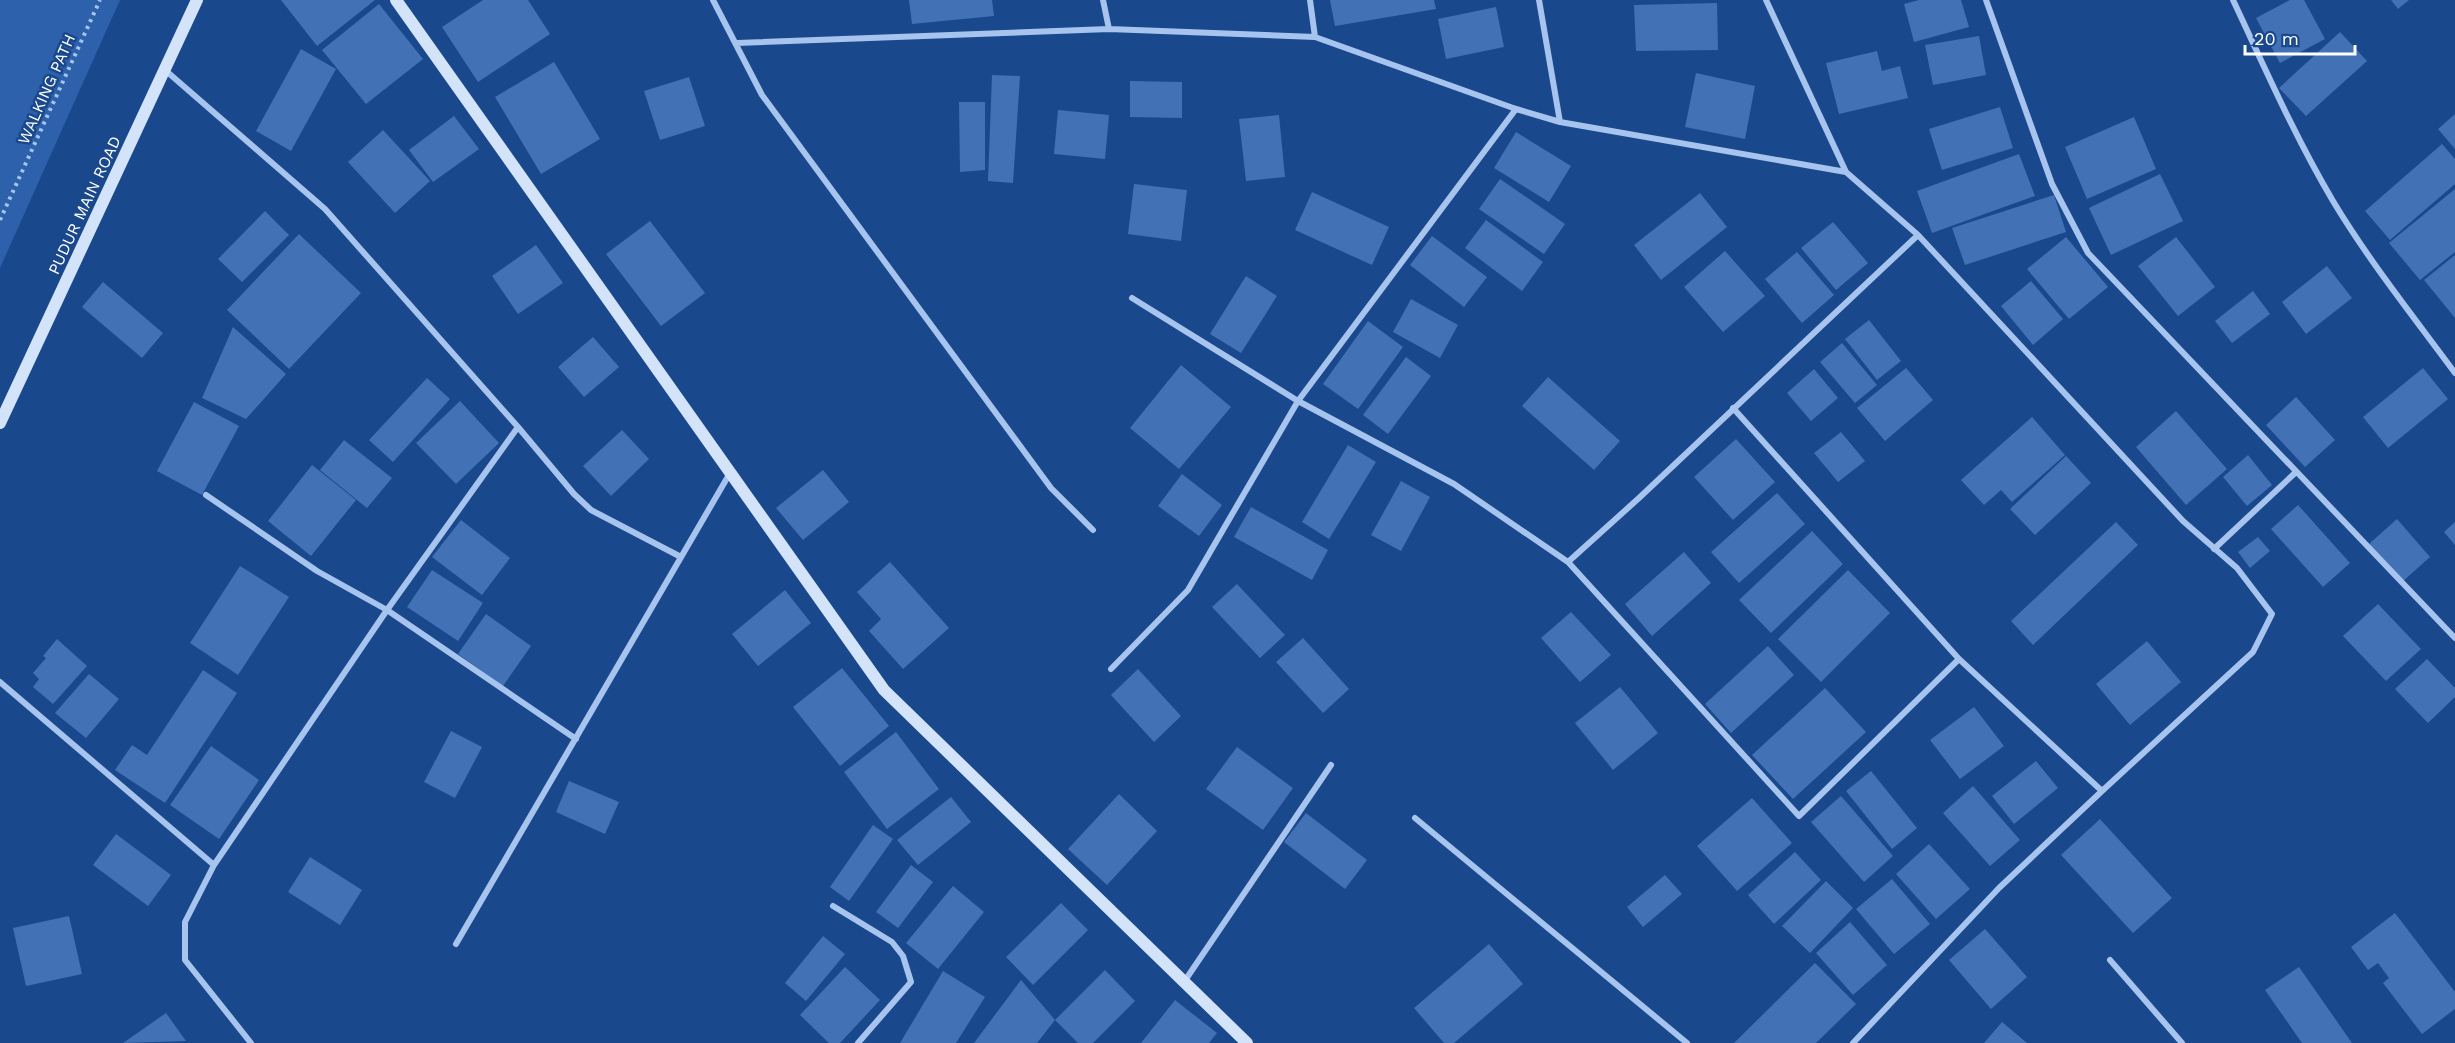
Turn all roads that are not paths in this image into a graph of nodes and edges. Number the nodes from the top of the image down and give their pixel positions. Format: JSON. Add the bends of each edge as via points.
{"nodes":[{"id":1,"x":197,"y":0,"type":"edge"},
{"id":2,"x":396,"y":0,"type":"edge"},
{"id":3,"x":713,"y":0,"type":"edge"},
{"id":4,"x":1103,"y":0,"type":"edge"},
{"id":5,"x":1310,"y":0,"type":"edge"},
{"id":6,"x":1539,"y":0,"type":"edge"},
{"id":7,"x":1766,"y":0,"type":"edge"},
{"id":8,"x":1986,"y":0,"type":"edge"},
{"id":9,"x":2233,"y":0,"type":"edge"},
{"id":10,"x":1109,"y":30,"type":"junction"},
{"id":11,"x":1315,"y":37,"type":"junction"},
{"id":12,"x":737,"y":43,"type":"junction"},
{"id":13,"x":165,"y":70,"type":"junction"},
{"id":14,"x":1516,"y":109,"type":"junction"},
{"id":15,"x":1560,"y":122,"type":"junction"},
{"id":16,"x":1846,"y":172,"type":"junction"},
{"id":17,"x":1917,"y":235,"type":"junction"},
{"id":18,"x":1132,"y":298,"type":"dead end"},
{"id":19,"x":2455,"y":372,"type":"edge"},
{"id":20,"x":1298,"y":401,"type":"junction"},
{"id":21,"x":1733,"y":408,"type":"junction"},
{"id":22,"x":0,"y":423,"type":"edge"},
{"id":23,"x":518,"y":427,"type":"junction"},
{"id":24,"x":2296,"y":472,"type":"junction"},
{"id":25,"x":731,"y":473,"type":"junction"},
{"id":26,"x":206,"y":495,"type":"dead end"},
{"id":27,"x":1093,"y":530,"type":"dead end"},
{"id":28,"x":2214,"y":549,"type":"junction"},
{"id":29,"x":681,"y":558,"type":"junction"},
{"id":30,"x":1568,"y":562,"type":"junction"},
{"id":31,"x":387,"y":610,"type":"junction"},
{"id":32,"x":2455,"y":638,"type":"edge"},
{"id":33,"x":1959,"y":659,"type":"junction"},
{"id":34,"x":1111,"y":669,"type":"dead end"},
{"id":35,"x":0,"y":682,"type":"edge"},
{"id":36,"x":576,"y":739,"type":"junction"},
{"id":37,"x":1331,"y":765,"type":"dead end"},
{"id":38,"x":2102,"y":791,"type":"junction"},
{"id":39,"x":1415,"y":818,"type":"dead end"},
{"id":40,"x":214,"y":865,"type":"junction"},
{"id":41,"x":833,"y":906,"type":"dead end"},
{"id":42,"x":456,"y":944,"type":"dead end"},
{"id":43,"x":2110,"y":960,"type":"dead end"},
{"id":44,"x":1184,"y":982,"type":"junction"},
{"id":45,"x":251,"y":1043,"type":"edge"},
{"id":46,"x":858,"y":1043,"type":"edge"},
{"id":47,"x":1247,"y":1043,"type":"edge"},
{"id":48,"x":1688,"y":1043,"type":"edge"},
{"id":49,"x":1853,"y":1043,"type":"edge"},
{"id":50,"x":2181,"y":1043,"type":"edge"}],
"edges":[{"from":1,"to":13,"type":"street","name":"PUDUR MAIN ROAD"},
{"from":2,"to":25,"type":"street"},
{"from":3,"to":12,"type":"street"},
{"from":4,"to":10,"type":"street"},
{"from":5,"to":11,"type":"street"},
{"from":6,"to":15,"type":"street"},
{"from":7,"to":16,"type":"street"},
{"from":8,"to":24,"type":"street","via":[[2052,184],[2088,253]]},
{"from":9,"to":19,"type":"street","via":[[2291,124],[2333,201],[2376,267]]},
{"from":10,"to":11,"type":"street"},
{"from":10,"to":12,"type":"street"},
{"from":11,"to":14,"type":"street"},
{"from":12,"to":27,"type":"street","via":[[762,95],[1051,488]]},
{"from":13,"to":22,"type":"street","name":"PUDUR MAIN ROAD"},
{"from":13,"to":23,"type":"street","via":[[325,209]]},
{"from":14,"to":15,"type":"street"},
{"from":14,"to":20,"type":"street"},
{"from":15,"to":16,"type":"street"},
{"from":16,"to":17,"type":"street"},
{"from":17,"to":21,"type":"street"},
{"from":17,"to":28,"type":"street","via":[[2183,522]]},
{"from":18,"to":20,"type":"street"},
{"from":20,"to":30,"type":"street","via":[[1454,484]]},
{"from":20,"to":34,"type":"street","via":[[1188,590]]},
{"from":21,"to":30,"type":"street"},
{"from":21,"to":33,"type":"street"},
{"from":23,"to":29,"type":"street","via":[[591,510]]},
{"from":23,"to":31,"type":"street"},
{"from":24,"to":28,"type":"street"},
{"from":24,"to":32,"type":"street"},
{"from":25,"to":29,"type":"street"},
{"from":25,"to":44,"type":"street","via":[[884,690]]},
{"from":26,"to":31,"type":"street","via":[[317,571]]},
{"from":28,"to":38,"type":"street","via":[[2236,568],[2272,614],[2266,629],[2253,652]]},
{"from":29,"to":36,"type":"street"},
{"from":30,"to":33,"type":"street","via":[[1799,816]]},
{"from":31,"to":36,"type":"street"},
{"from":31,"to":40,"type":"street"},
{"from":33,"to":38,"type":"street"},
{"from":35,"to":40,"type":"street"},
{"from":36,"to":42,"type":"street"},
{"from":37,"to":44,"type":"street"},
{"from":38,"to":49,"type":"street","via":[[1999,888]]},
{"from":39,"to":48,"type":"street"},
{"from":40,"to":45,"type":"street","via":[[185,922],[185,960]]},
{"from":41,"to":46,"type":"street","via":[[892,942],[903,956],[911,982]]},
{"from":43,"to":50,"type":"street"},
{"from":44,"to":47,"type":"street"}]}
